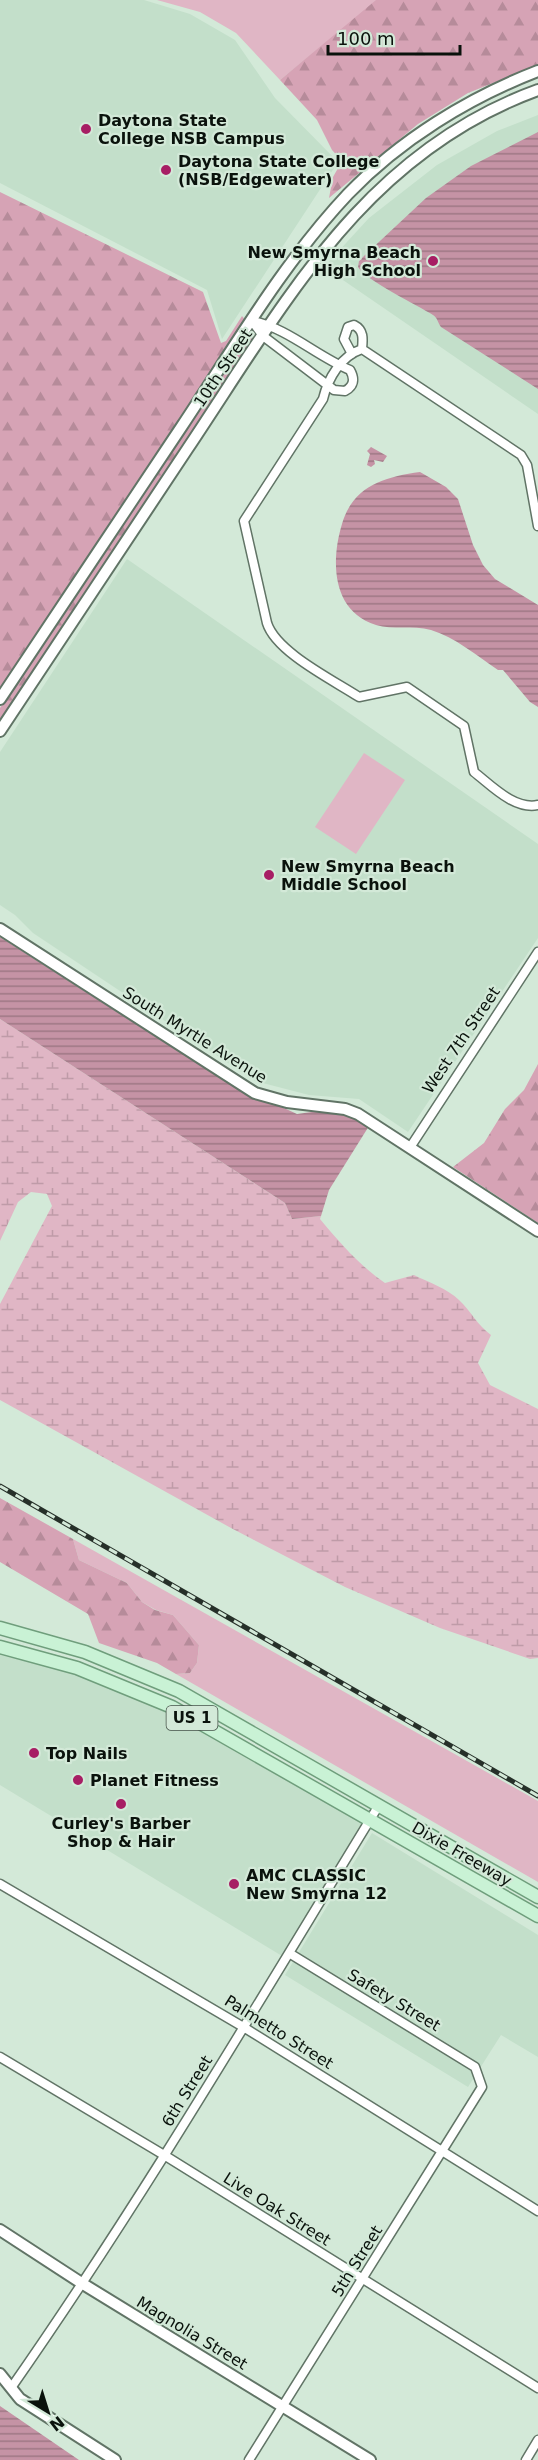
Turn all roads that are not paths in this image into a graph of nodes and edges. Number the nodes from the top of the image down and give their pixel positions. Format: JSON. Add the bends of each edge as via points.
{"nodes":[{"id":1,"x":538,"y":71,"type":"edge"},
{"id":2,"x":538,"y":90,"type":"edge"},
{"id":3,"x":252,"y":321,"type":"junction"},
{"id":4,"x":270,"y":325,"type":"junction"},
{"id":5,"x":263,"y":336,"type":"junction"},
{"id":6,"x":309,"y":349,"type":"junction"},
{"id":7,"x":363,"y":349,"type":"junction"},
{"id":8,"x":352,"y":354,"type":"junction"},
{"id":9,"x":300,"y":362,"type":"junction"},
{"id":10,"x":339,"y":366,"type":"junction"},
{"id":11,"x":327,"y":385,"type":"junction"},
{"id":12,"x":538,"y":526,"type":"edge"},
{"id":13,"x":0,"y":699,"type":"edge"},
{"id":14,"x":0,"y":731,"type":"edge"},
{"id":15,"x":538,"y":805,"type":"edge"},
{"id":16,"x":0,"y":929,"type":"edge"},
{"id":17,"x":538,"y":952,"type":"edge"},
{"id":18,"x":411,"y":1146,"type":"junction"},
{"id":19,"x":538,"y":1231,"type":"edge"},
{"id":20,"x":0,"y":1628,"type":"edge"},
{"id":21,"x":0,"y":1647,"type":"edge"},
{"id":22,"x":85,"y":1652,"type":"junction"},
{"id":23,"x":77,"y":1668,"type":"junction"},
{"id":24,"x":235,"y":1722,"type":"junction"},
{"id":25,"x":227,"y":1737,"type":"junction"},
{"id":26,"x":379,"y":1805,"type":"junction"},
{"id":27,"x":369,"y":1820,"type":"junction"},
{"id":28,"x":0,"y":1884,"type":"edge"},
{"id":29,"x":538,"y":1897,"type":"edge"},
{"id":30,"x":538,"y":1916,"type":"edge"},
{"id":31,"x":289,"y":1953,"type":"junction"},
{"id":32,"x":245,"y":2028,"type":"junction"},
{"id":33,"x":0,"y":2057,"type":"edge"},
{"id":34,"x":480,"y":2075,"type":"joint"},
{"id":35,"x":442,"y":2151,"type":"junction"},
{"id":36,"x":164,"y":2155,"type":"junction"},
{"id":37,"x":538,"y":2211,"type":"edge"},
{"id":38,"x":0,"y":2230,"type":"edge"},
{"id":39,"x":363,"y":2280,"type":"junction"},
{"id":40,"x":83,"y":2284,"type":"junction"},
{"id":41,"x":0,"y":2374,"type":"edge"},
{"id":42,"x":11,"y":2388,"type":"junction"},
{"id":43,"x":538,"y":2388,"type":"edge"},
{"id":44,"x":283,"y":2406,"type":"junction"},
{"id":45,"x":538,"y":2440,"type":"edge"},
{"id":46,"x":115,"y":2460,"type":"edge"},
{"id":47,"x":249,"y":2460,"type":"edge"},
{"id":48,"x":370,"y":2460,"type":"edge"},
{"id":49,"x":526,"y":2460,"type":"edge"}],
"edges":[{"from":1,"to":3,"type":"street","name":"10th Street","via":[[484,95],[433,125],[369,174],[322,223]]},
{"from":2,"to":4,"type":"street","name":"10th Street","via":[[451,134],[383,184],[333,236]]},
{"from":3,"to":4,"type":"street"},
{"from":3,"to":5,"type":"street"},
{"from":3,"to":13,"type":"street","name":"10th Street"},
{"from":4,"to":5,"type":"street","name":"10th Street"},
{"from":4,"to":6,"type":"street"},
{"from":5,"to":9,"type":"street"},
{"from":5,"to":14,"type":"street","name":"10th Street"},
{"from":6,"to":9,"type":"street"},
{"from":6,"to":10,"type":"street"},
{"from":7,"to":8,"type":"street"},
{"from":7,"to":8,"type":"street","via":[[359,328],[348,327],[344,339]]},
{"from":7,"to":12,"type":"street","via":[[521,455],[527,465]]},
{"from":8,"to":10,"type":"street"},
{"from":9,"to":11,"type":"street"},
{"from":10,"to":11,"type":"street"},
{"from":10,"to":11,"type":"street","via":[[352,372],[351,386],[341,392]]},
{"from":11,"to":15,"type":"street","via":[[323,399],[244,520],[270,631],[280,644],[359,697],[407,687],[464,726],[474,772],[516,802]]},
{"from":16,"to":18,"type":"street","name":"South Myrtle Avenue","via":[[255,1093],[287,1102],[345,1108]]},
{"from":17,"to":18,"type":"street","name":"West 7th Street"},
{"from":18,"to":19,"type":"street","name":"South Myrtle Avenue"},
{"from":20,"to":22,"type":"main road","number":"US 1"},
{"from":21,"to":23,"type":"main road","number":"US 1"},
{"from":22,"to":23,"type":"street"},
{"from":22,"to":24,"type":"main road","number":"US 1","via":[[153,1679]]},
{"from":23,"to":25,"type":"main road","number":"US 1","via":[[141,1693]]},
{"from":24,"to":25,"type":"street"},
{"from":24,"to":26,"type":"main road","number":"US 1"},
{"from":25,"to":27,"type":"main road","number":"US 1"},
{"from":26,"to":27,"type":"street","name":"6th Street"},
{"from":26,"to":29,"type":"main road","name":"Dixie Freeway","number":"US 1"},
{"from":27,"to":30,"type":"main road","name":"Dixie Freeway","number":"US 1"},
{"from":27,"to":31,"type":"street","name":"6th Street"},
{"from":28,"to":32,"type":"street","name":"Palmetto Street"},
{"from":31,"to":32,"type":"street","name":"6th Street"},
{"from":31,"to":34,"type":"street","name":"Safety Street","via":[[475,2067]]},
{"from":32,"to":35,"type":"street","name":"Palmetto Street"},
{"from":32,"to":36,"type":"street","name":"6th Street"},
{"from":33,"to":36,"type":"street","name":"Live Oak Street"},
{"from":34,"to":35,"type":"street","name":"5th Street","via":[[482,2087]]},
{"from":35,"to":37,"type":"street","name":"Palmetto Street"},
{"from":35,"to":39,"type":"street","name":"5th Street"},
{"from":36,"to":39,"type":"street","name":"Live Oak Street"},
{"from":36,"to":40,"type":"street","name":"6th Street"},
{"from":38,"to":40,"type":"street","name":"Magnolia Street"},
{"from":39,"to":43,"type":"street","name":"Live Oak Street"},
{"from":39,"to":44,"type":"street","name":"5th Street"},
{"from":40,"to":42,"type":"street","name":"6th Street"},
{"from":40,"to":44,"type":"street","name":"Magnolia Street"},
{"from":41,"to":42,"type":"street"},
{"from":42,"to":46,"type":"street","via":[[20,2399]]},
{"from":44,"to":47,"type":"street","name":"5th Street"},
{"from":44,"to":48,"type":"street","name":"Magnolia Street"},
{"from":45,"to":49,"type":"street"}]}
